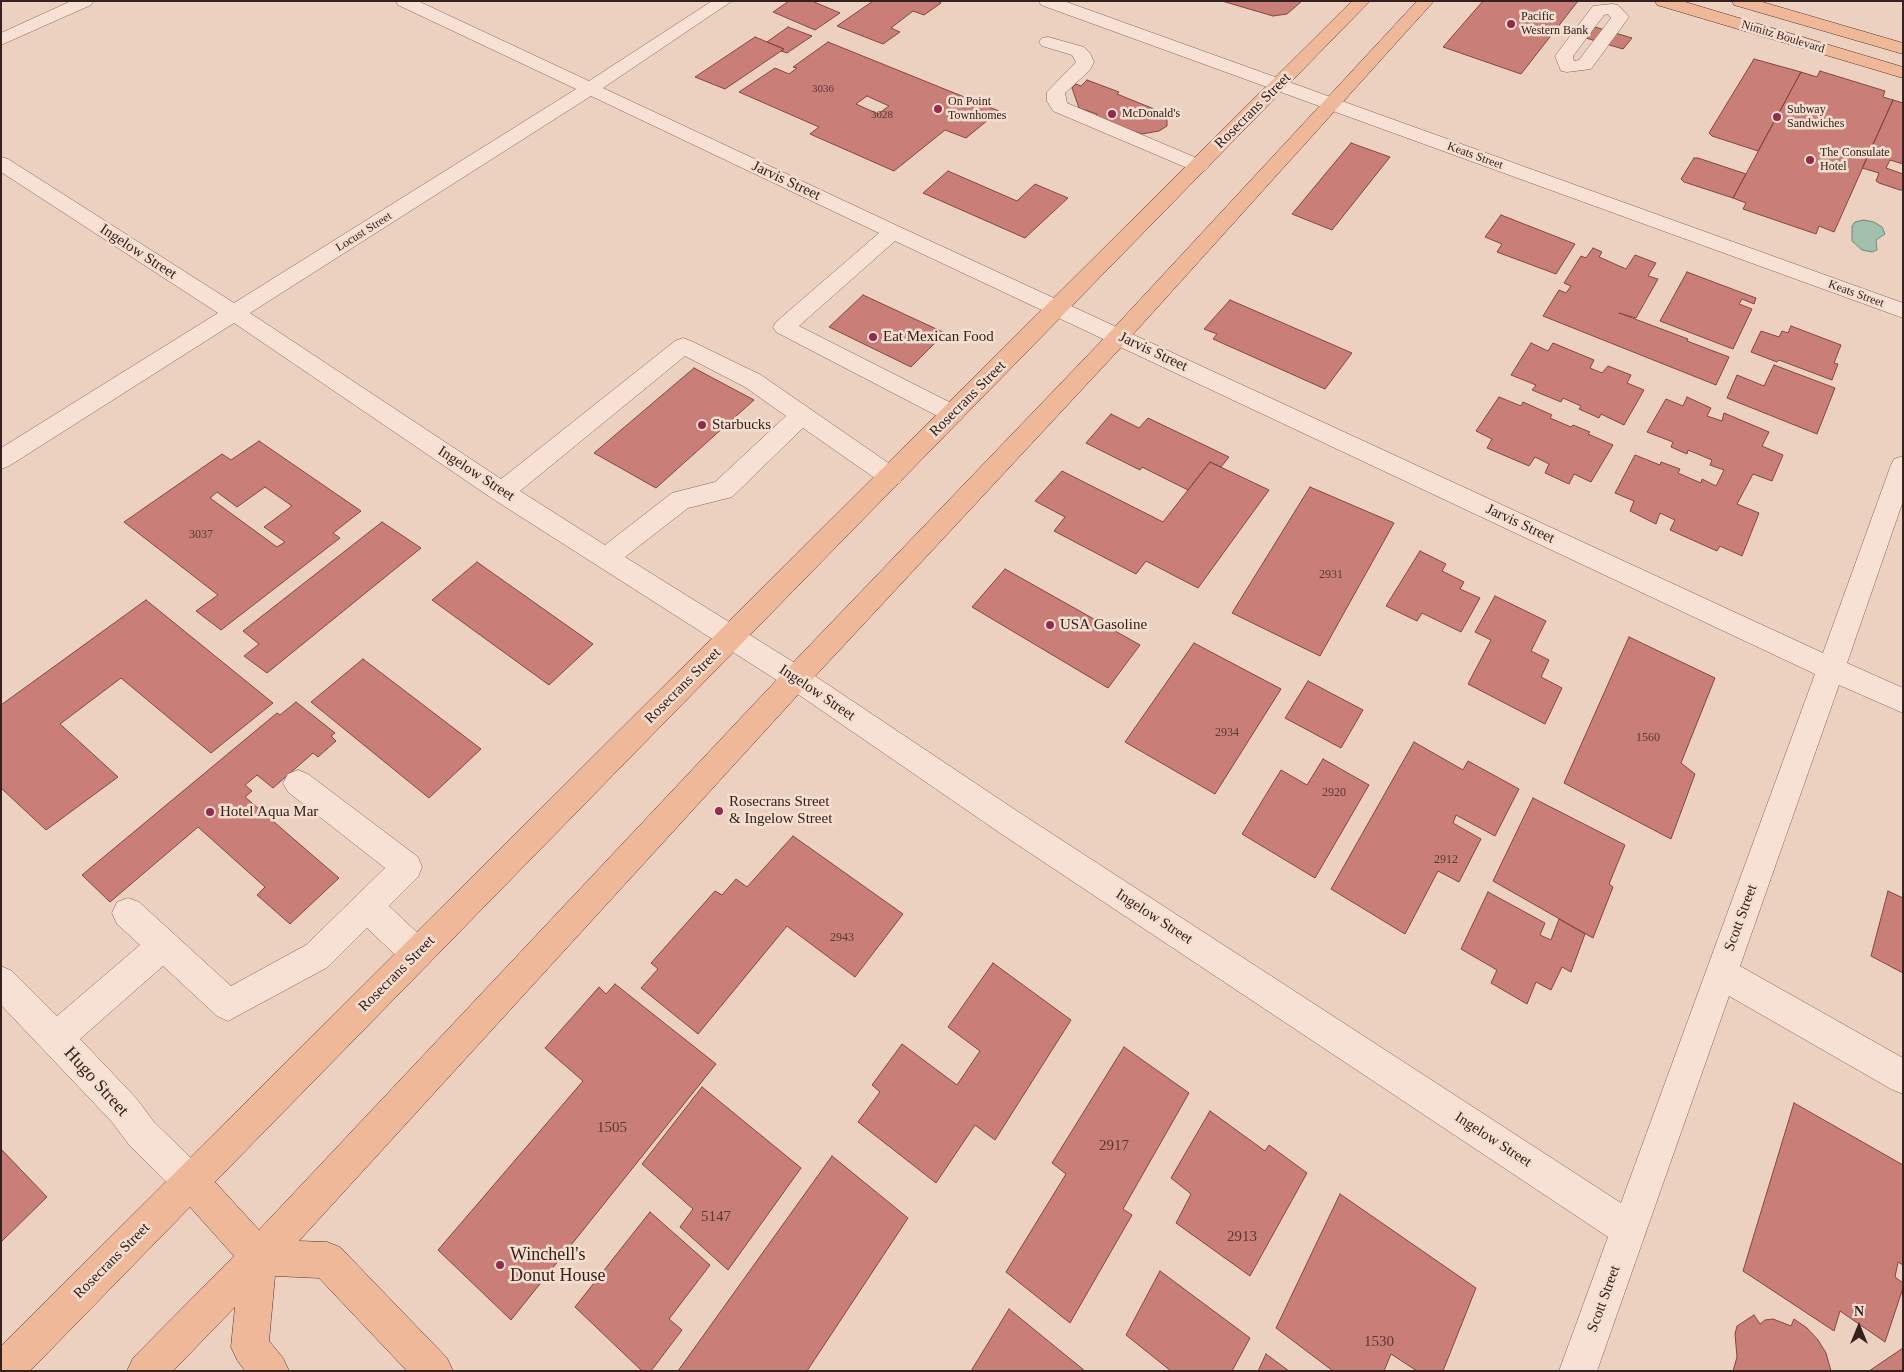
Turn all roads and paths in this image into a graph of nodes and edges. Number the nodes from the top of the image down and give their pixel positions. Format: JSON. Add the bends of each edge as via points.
{"nodes":[{"id":1,"x":85,"y":1,"type":"edge"},
{"id":2,"x":404,"y":1,"type":"edge"},
{"id":3,"x":724,"y":1,"type":"edge"},
{"id":4,"x":1048,"y":1,"type":"edge"},
{"id":5,"x":1362,"y":1,"type":"edge"},
{"id":6,"x":1426,"y":1,"type":"edge"},
{"id":7,"x":1663,"y":1,"type":"edge"},
{"id":8,"x":1740,"y":1,"type":"edge"},
{"id":9,"x":1615,"y":11,"type":"edge"},
{"id":10,"x":1,"y":40,"type":"edge"},
{"id":11,"x":1048,"y":42,"type":"dead end"},
{"id":12,"x":1903,"y":49,"type":"edge"},
{"id":13,"x":1903,"y":73,"type":"edge"},
{"id":14,"x":1279,"y":85,"type":"junction"},
{"id":15,"x":591,"y":88,"type":"junction"},
{"id":16,"x":1333,"y":104,"type":"junction"},
{"id":17,"x":1,"y":164,"type":"edge"},
{"id":18,"x":1199,"y":166,"type":"junction"},
{"id":19,"x":893,"y":232,"type":"junction"},
{"id":20,"x":1058,"y":308,"type":"junction"},
{"id":21,"x":1903,"y":311,"type":"edge"},
{"id":22,"x":234,"y":314,"type":"junction"},
{"id":23,"x":1119,"y":336,"type":"junction"},
{"id":24,"x":953,"y":414,"type":"junction"},
{"id":25,"x":802,"y":415,"type":"junction"},
{"id":26,"x":1,"y":460,"type":"edge"},
{"id":27,"x":1903,"y":465,"type":"edge"},
{"id":28,"x":891,"y":477,"type":"junction"},
{"id":29,"x":502,"y":492,"type":"junction"},
{"id":30,"x":606,"y":558,"type":"junction"},
{"id":31,"x":731,"y":638,"type":"junction"},
{"id":32,"x":1831,"y":669,"type":"junction"},
{"id":33,"x":796,"y":678,"type":"junction"},
{"id":34,"x":1903,"y":701,"type":"edge"},
{"id":35,"x":298,"y":783,"type":"dead end"},
{"id":36,"x":367,"y":907,"type":"junction"},
{"id":37,"x":128,"y":913,"type":"dead end"},
{"id":38,"x":163,"y":945,"type":"junction"},
{"id":39,"x":417,"y":954,"type":"junction"},
{"id":40,"x":1721,"y":973,"type":"junction"},
{"id":41,"x":1,"y":982,"type":"edge"},
{"id":42,"x":56,"y":1038,"type":"junction"},
{"id":43,"x":1903,"y":1077,"type":"edge"},
{"id":44,"x":191,"y":1182,"type":"junction"},
{"id":45,"x":1629,"y":1229,"type":"junction"},
{"id":46,"x":259,"y":1257,"type":"junction"},
{"id":47,"x":3,"y":1371,"type":"edge"},
{"id":48,"x":146,"y":1371,"type":"edge"},
{"id":49,"x":270,"y":1371,"type":"edge"},
{"id":50,"x":434,"y":1371,"type":"edge"},
{"id":51,"x":1578,"y":1371,"type":"edge"}],
"edges":[{"from":1,"to":10,"type":"street"},
{"from":2,"to":15,"type":"street","name":"Jarvis Street"},
{"from":3,"to":15,"type":"street","name":"Locust Street"},
{"from":4,"to":14,"type":"street","name":"Keats Street"},
{"from":5,"to":14,"type":"main road","name":"Rosecrans Street"},
{"from":6,"to":16,"type":"main road"},
{"from":7,"to":13,"type":"main road","name":"Nimitz Boulevard"},
{"from":8,"to":12,"type":"main road","name":"Nimitz Boulevard"},
{"from":9,"to":9,"type":"street","via":[[1627,33],[1614,53],[1591,57],[1585,65],[1567,67],[1564,56],[1599,10]]},
{"from":11,"to":18,"type":"street","via":[[1078,51],[1085,62],[1056,92],[1060,106]]},
{"from":14,"to":16,"type":"street","name":"Keats Street"},
{"from":14,"to":18,"type":"main road","name":"Rosecrans Street"},
{"from":15,"to":19,"type":"street","name":"Jarvis Street"},
{"from":15,"to":22,"type":"street","name":"Locust Street"},
{"from":16,"to":21,"type":"street","name":"Keats Street"},
{"from":16,"to":23,"type":"main road"},
{"from":17,"to":22,"type":"street","name":"Ingelow Street"},
{"from":18,"to":20,"type":"main road","name":"Rosecrans Street"},
{"from":19,"to":20,"type":"street","name":"Jarvis Street"},
{"from":19,"to":24,"type":"street","via":[[784,327]]},
{"from":20,"to":23,"type":"street","name":"Jarvis Street"},
{"from":20,"to":24,"type":"main road","name":"Rosecrans Street"},
{"from":22,"to":26,"type":"street","name":"Locust Street"},
{"from":22,"to":29,"type":"street","name":"Ingelow Street"},
{"from":23,"to":32,"type":"street","name":"Jarvis Street"},
{"from":23,"to":33,"type":"main road"},
{"from":24,"to":28,"type":"main road","name":"Rosecrans Street"},
{"from":25,"to":28,"type":"street"},
{"from":25,"to":29,"type":"street","via":[[753,381],[683,346]]},
{"from":25,"to":30,"type":"street","via":[[723,490],[681,500]]},
{"from":27,"to":32,"type":"street","name":"Scott Street"},
{"from":28,"to":31,"type":"main road","name":"Rosecrans Street"},
{"from":29,"to":30,"type":"street","name":"Ingelow Street"},
{"from":30,"to":31,"type":"street","name":"Ingelow Street"},
{"from":31,"to":33,"type":"street","name":"Ingelow Street"},
{"from":31,"to":39,"type":"main road","name":"Rosecrans Street"},
{"from":32,"to":34,"type":"street","name":"Jarvis Street"},
{"from":32,"to":40,"type":"street","name":"Scott Street"},
{"from":33,"to":45,"type":"street","name":"Ingelow Street","via":[[1010,823]]},
{"from":33,"to":46,"type":"main road"},
{"from":35,"to":36,"type":"street","via":[[406,867]]},
{"from":36,"to":38,"type":"street","via":[[317,956],[228,1005]]},
{"from":36,"to":39,"type":"street"},
{"from":37,"to":38,"type":"street"},
{"from":38,"to":42,"type":"street"},
{"from":39,"to":44,"type":"main road","name":"Rosecrans Street"},
{"from":40,"to":43,"type":"street"},
{"from":40,"to":45,"type":"street","name":"Scott Street"},
{"from":41,"to":42,"type":"street","name":"Hugo Street"},
{"from":42,"to":44,"type":"street","name":"Hugo Street","via":[[124,1110],[142,1134]]},
{"from":44,"to":46,"type":"main road"},
{"from":44,"to":47,"type":"main road","name":"Rosecrans Street"},
{"from":45,"to":51,"type":"street","name":"Scott Street"},
{"from":46,"to":48,"type":"main road"},
{"from":46,"to":49,"type":"main road","via":[[250,1347]]},
{"from":46,"to":50,"type":"main road","via":[[327,1260]]}]}
